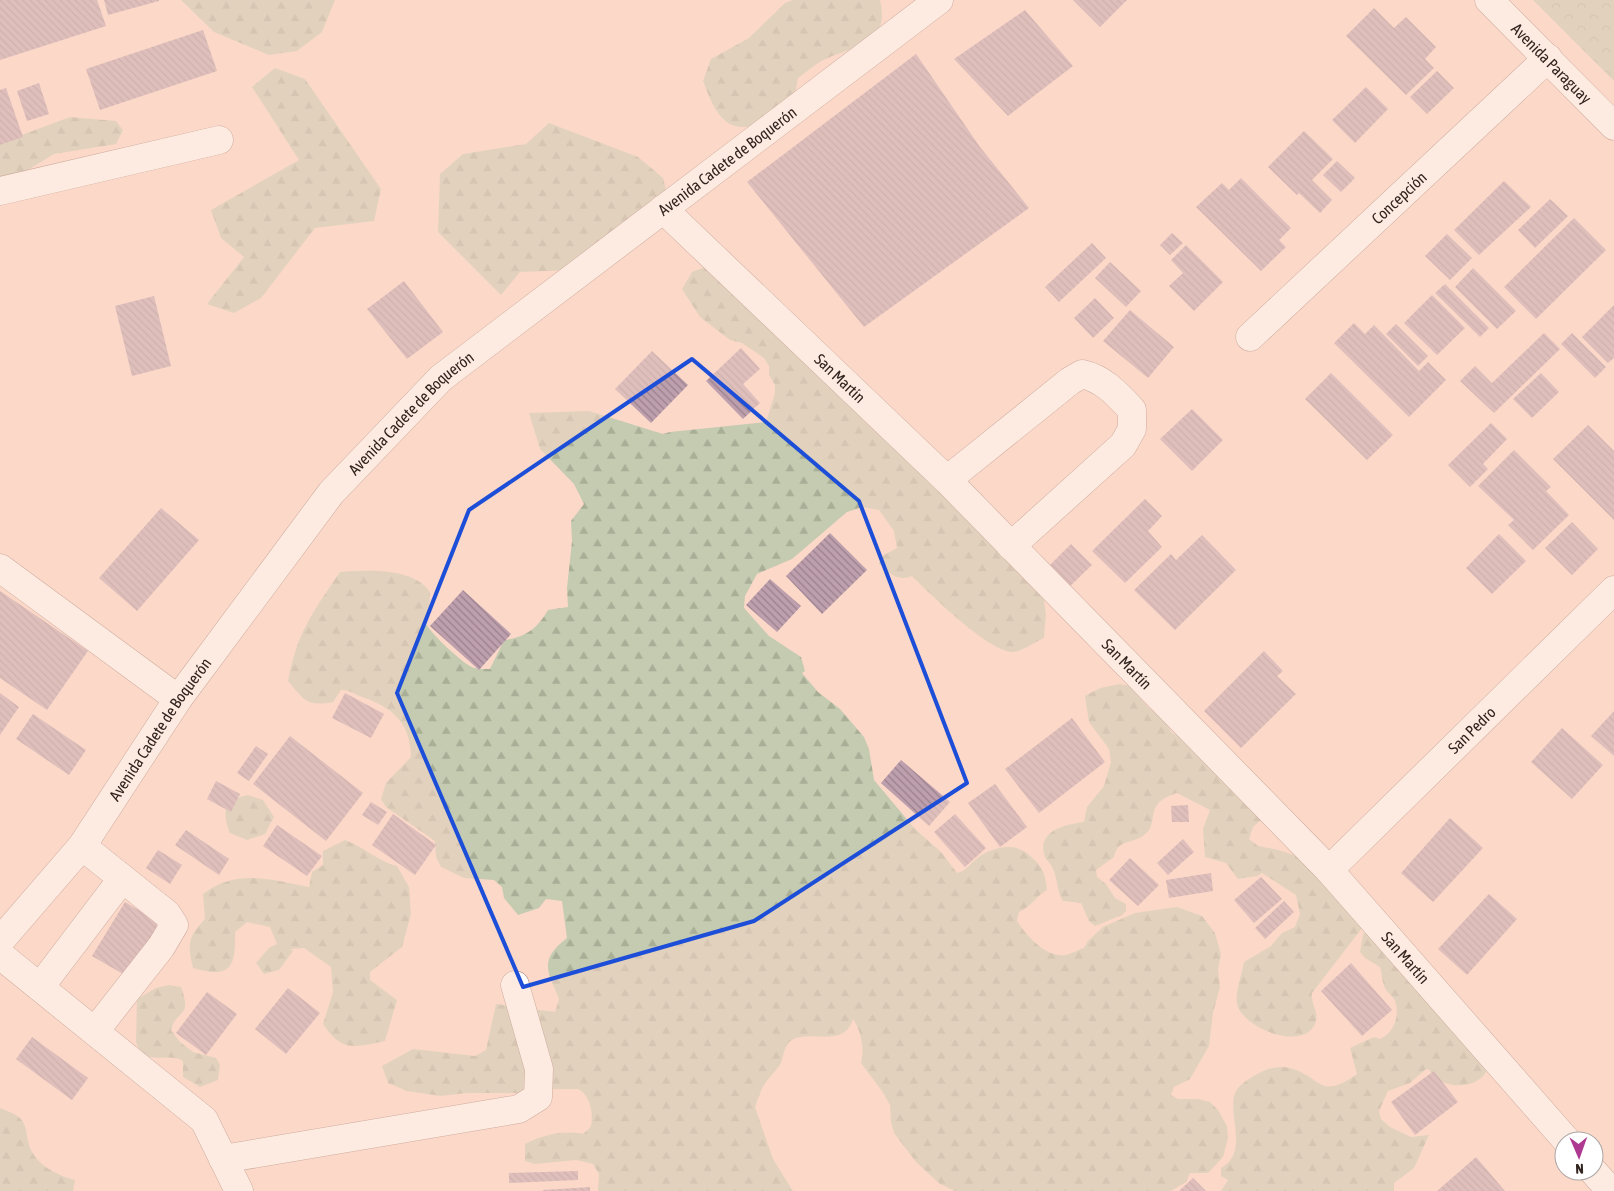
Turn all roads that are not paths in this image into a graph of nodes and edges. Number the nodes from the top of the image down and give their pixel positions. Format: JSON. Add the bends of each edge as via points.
{"nodes":[{"id":1,"x":939,"y":0,"type":"edge"},
{"id":2,"x":1489,"y":0,"type":"edge"},
{"id":3,"x":1548,"y":58,"type":"junction"},
{"id":4,"x":1614,"y":126,"type":"edge"},
{"id":5,"x":219,"y":140,"type":"dead end"},
{"id":6,"x":0,"y":192,"type":"edge"},
{"id":7,"x":662,"y":209,"type":"junction"},
{"id":8,"x":1250,"y":337,"type":"dead end"},
{"id":9,"x":947,"y":480,"type":"junction"},
{"id":10,"x":1011,"y":546,"type":"junction"},
{"id":11,"x":0,"y":568,"type":"edge"},
{"id":12,"x":1614,"y":590,"type":"edge"},
{"id":13,"x":178,"y":699,"type":"junction"},
{"id":14,"x":82,"y":846,"type":"junction"},
{"id":15,"x":1329,"y":870,"type":"junction"},
{"id":16,"x":122,"y":879,"type":"junction"},
{"id":17,"x":0,"y":941,"type":"edge"},
{"id":18,"x":0,"y":955,"type":"edge"},
{"id":19,"x":515,"y":985,"type":"dead end"},
{"id":20,"x":40,"y":987,"type":"junction"},
{"id":21,"x":94,"y":1031,"type":"junction"},
{"id":22,"x":1558,"y":1131,"type":"edge"},
{"id":23,"x":223,"y":1159,"type":"junction"},
{"id":24,"x":1602,"y":1181,"type":"edge"},
{"id":25,"x":239,"y":1191,"type":"edge"},
{"id":26,"x":1611,"y":1191,"type":"edge"}],
"edges":[{"from":1,"to":7,"type":"street","name":"Avenida Cadete de Boquerón"},
{"from":2,"to":3,"type":"street","name":"Avenida Paraguay"},
{"from":3,"to":4,"type":"street","name":"Avenida Paraguay"},
{"from":3,"to":8,"type":"street","name":"Concepción"},
{"from":5,"to":6,"type":"street"},
{"from":7,"to":9,"type":"street","name":"San Martín"},
{"from":7,"to":13,"type":"street","name":"Avenida Cadete de Boquerón","via":[[441,378],[332,493]]},
{"from":9,"to":10,"type":"street","name":"San Martín"},
{"from":9,"to":10,"type":"street","via":[[1082,374],[1097,377],[1116,393],[1132,410],[1132,429],[1123,445]]},
{"from":10,"to":15,"type":"street","name":"San Martín"},
{"from":11,"to":13,"type":"street"},
{"from":12,"to":15,"type":"street","name":"San Pedro"},
{"from":13,"to":14,"type":"street","name":"Avenida Cadete de Boquerón"},
{"from":14,"to":16,"type":"street"},
{"from":14,"to":17,"type":"street","name":"Avenida Cadete de Boquerón"},
{"from":15,"to":22,"type":"street","name":"San Martín"},
{"from":16,"to":20,"type":"street"},
{"from":16,"to":21,"type":"street","via":[[167,914],[174,925],[161,947]]},
{"from":18,"to":20,"type":"street"},
{"from":19,"to":23,"type":"street","via":[[539,1070],[538,1097],[519,1109]]},
{"from":20,"to":21,"type":"street"},
{"from":21,"to":23,"type":"street","via":[[204,1120]]},
{"from":23,"to":25,"type":"street"},
{"from":24,"to":26,"type":"street"}]}
